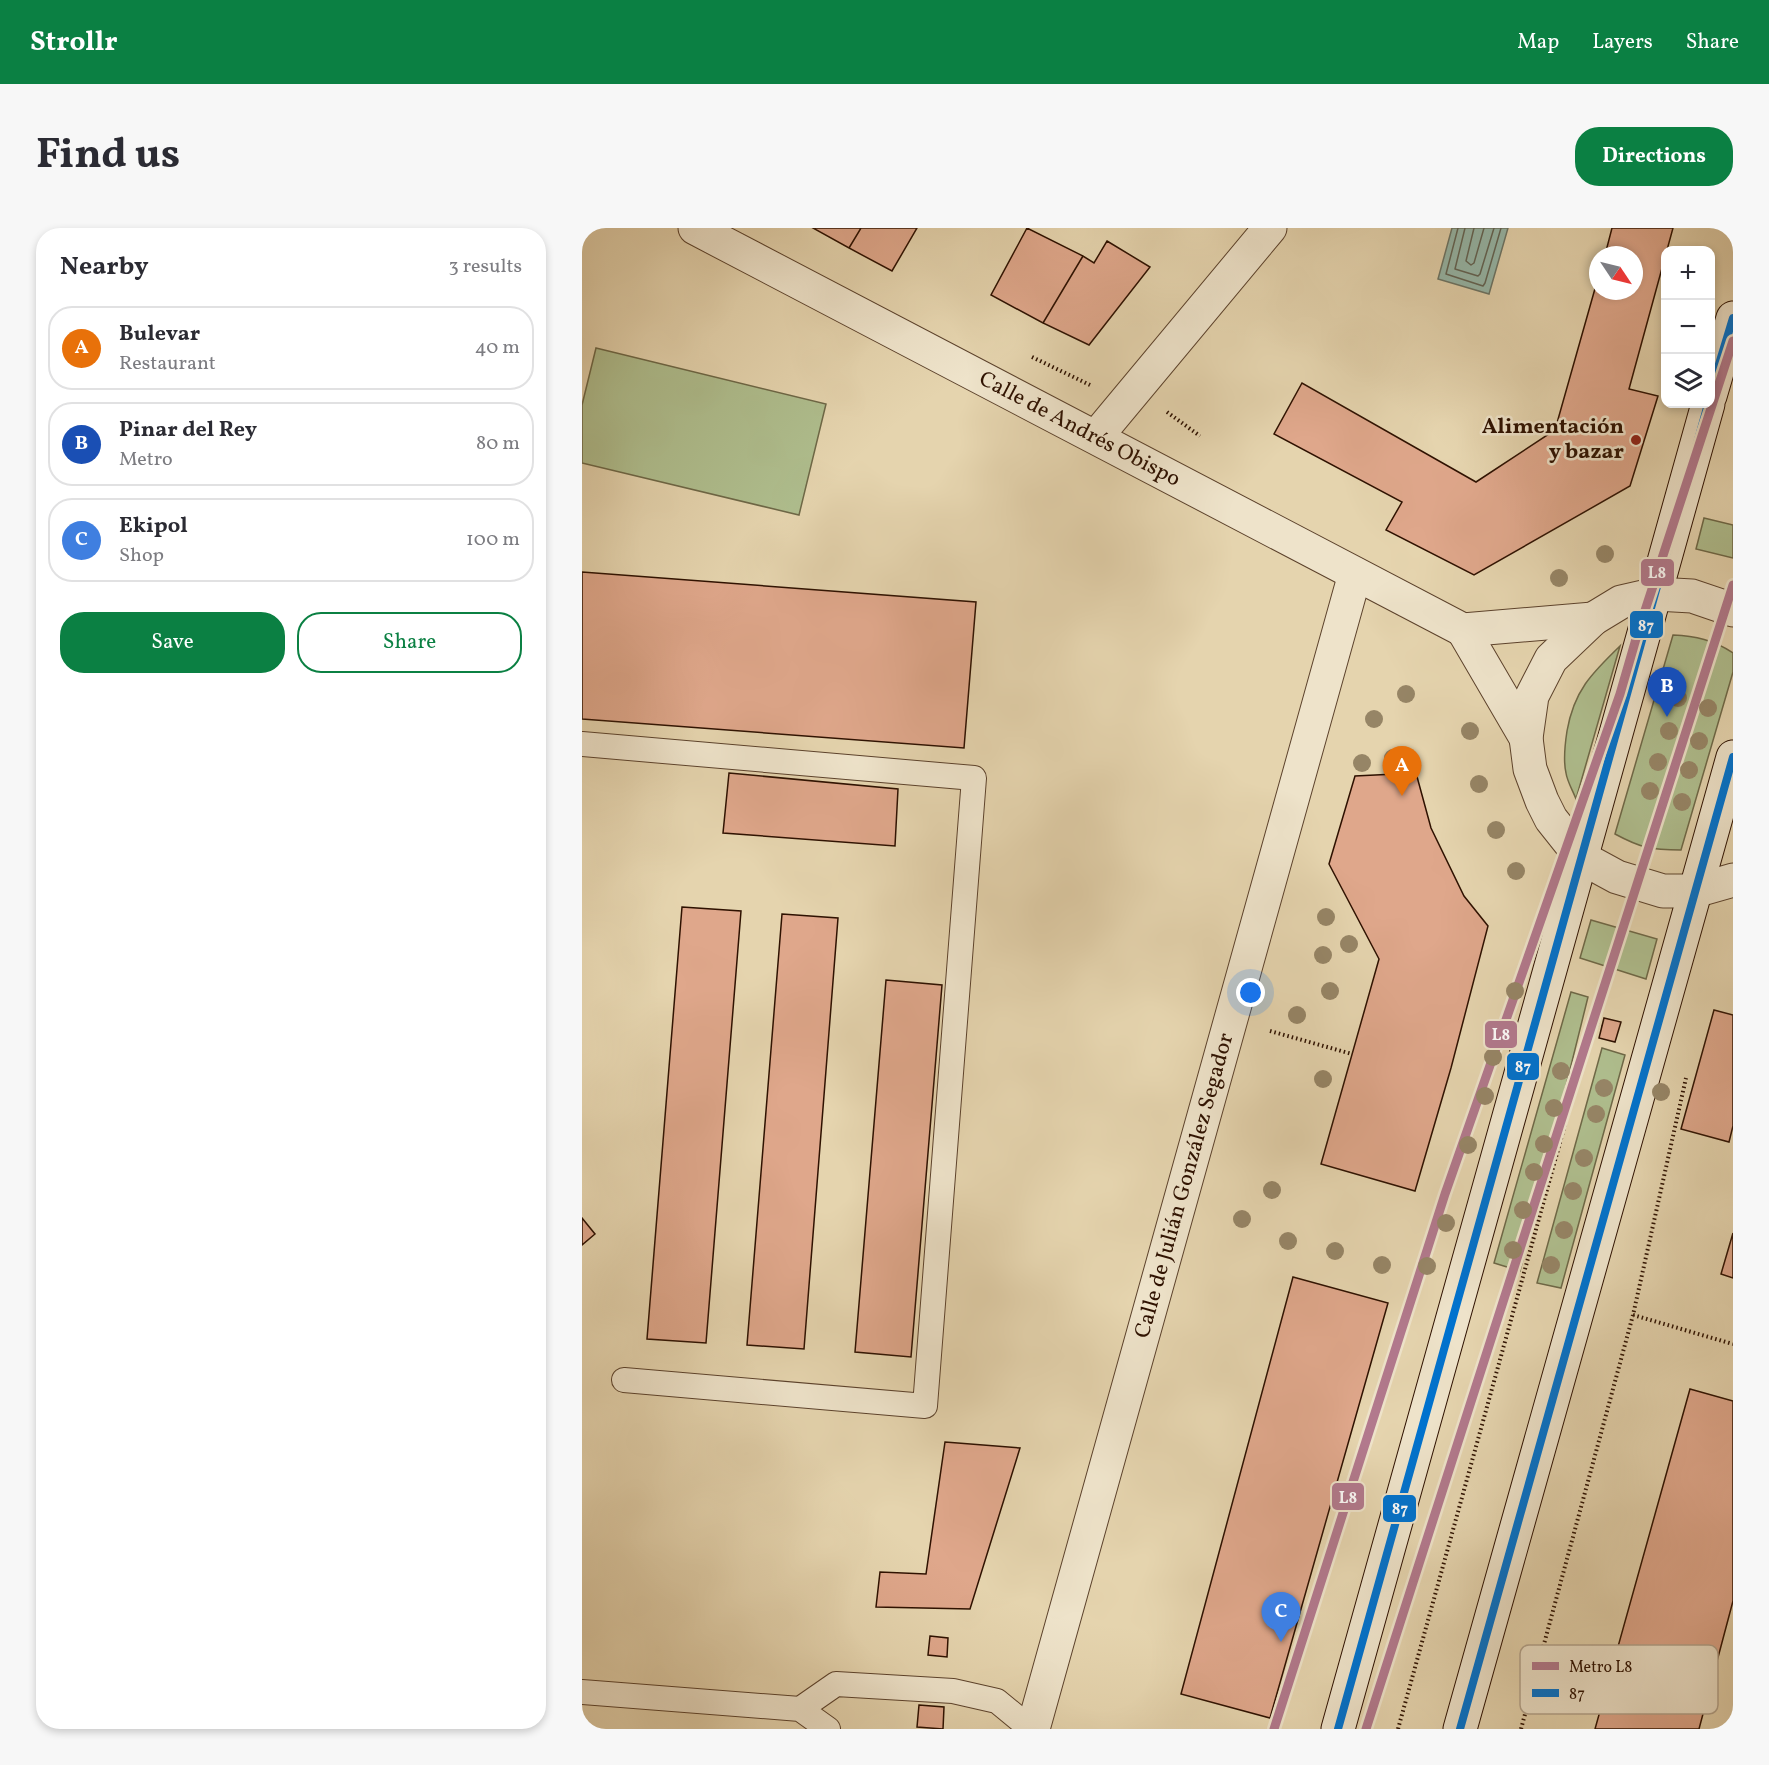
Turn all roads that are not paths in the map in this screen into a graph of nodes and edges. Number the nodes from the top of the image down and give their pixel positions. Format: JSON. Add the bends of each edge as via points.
{"nodes":[{"id":1,"x":695,"y":228,"type":"edge"},
{"id":2,"x":1270,"y":228,"type":"edge"},
{"id":3,"x":1733,"y":318,"type":"edge"},
{"id":4,"x":1715,"y":379,"type":"edge"},
{"id":5,"x":1707,"y":408,"type":"edge"},
{"id":6,"x":1096,"y":437,"type":"junction"},
{"id":7,"x":1355,"y":574,"type":"junction"},
{"id":8,"x":1656,"y":594,"type":"junction"},
{"id":9,"x":1733,"y":610,"type":"edge"},
{"id":10,"x":1593,"y":619,"type":"junction"},
{"id":11,"x":1463,"y":630,"type":"junction"},
{"id":12,"x":1526,"y":738,"type":"junction"},
{"id":13,"x":582,"y":744,"type":"edge"},
{"id":14,"x":1733,"y":757,"type":"edge"},
{"id":15,"x":1582,"y":858,"type":"junction"},
{"id":16,"x":1733,"y":880,"type":"edge"},
{"id":17,"x":1695,"y":891,"type":"junction"},
{"id":18,"x":624,"y":1380,"type":"dead end"},
{"id":19,"x":582,"y":1692,"type":"edge"},
{"id":20,"x":800,"y":1709,"type":"junction"},
{"id":21,"x":828,"y":1729,"type":"edge"},
{"id":22,"x":1032,"y":1729,"type":"edge"},
{"id":23,"x":1338,"y":1729,"type":"edge"},
{"id":24,"x":1460,"y":1729,"type":"edge"}],
"edges":[{"from":1,"to":6,"type":"street","name":"Calle de Andrés Obispo"},
{"from":2,"to":6,"type":"street"},
{"from":3,"to":4,"type":"street"},
{"from":5,"to":8,"type":"street"},
{"from":6,"to":7,"type":"street","name":"Calle de Andrés Obispo"},
{"from":7,"to":11,"type":"street","name":"Calle de Andrés Obispo"},
{"from":7,"to":22,"type":"street","name":"Calle de Julián González Segador"},
{"from":8,"to":9,"type":"street","via":[[1692,596]]},
{"from":8,"to":10,"type":"street","via":[[1621,602]]},
{"from":8,"to":15,"type":"street"},
{"from":10,"to":11,"type":"street"},
{"from":10,"to":12,"type":"street","via":[[1551,659],[1532,696]]},
{"from":11,"to":12,"type":"street"},
{"from":12,"to":15,"type":"street","via":[[1530,769],[1542,801]]},
{"from":13,"to":18,"type":"lane","via":[[974,778],[925,1406]]},
{"from":14,"to":17,"type":"street"},
{"from":15,"to":17,"type":"street","via":[[1617,877],[1663,891]]},
{"from":15,"to":23,"type":"street"},
{"from":16,"to":17,"type":"street"},
{"from":17,"to":24,"type":"street"},
{"from":19,"to":20,"type":"lane"},
{"from":20,"to":21,"type":"lane"},
{"from":20,"to":22,"type":"lane","via":[[836,1684],[953,1691],[997,1701]]}]}
